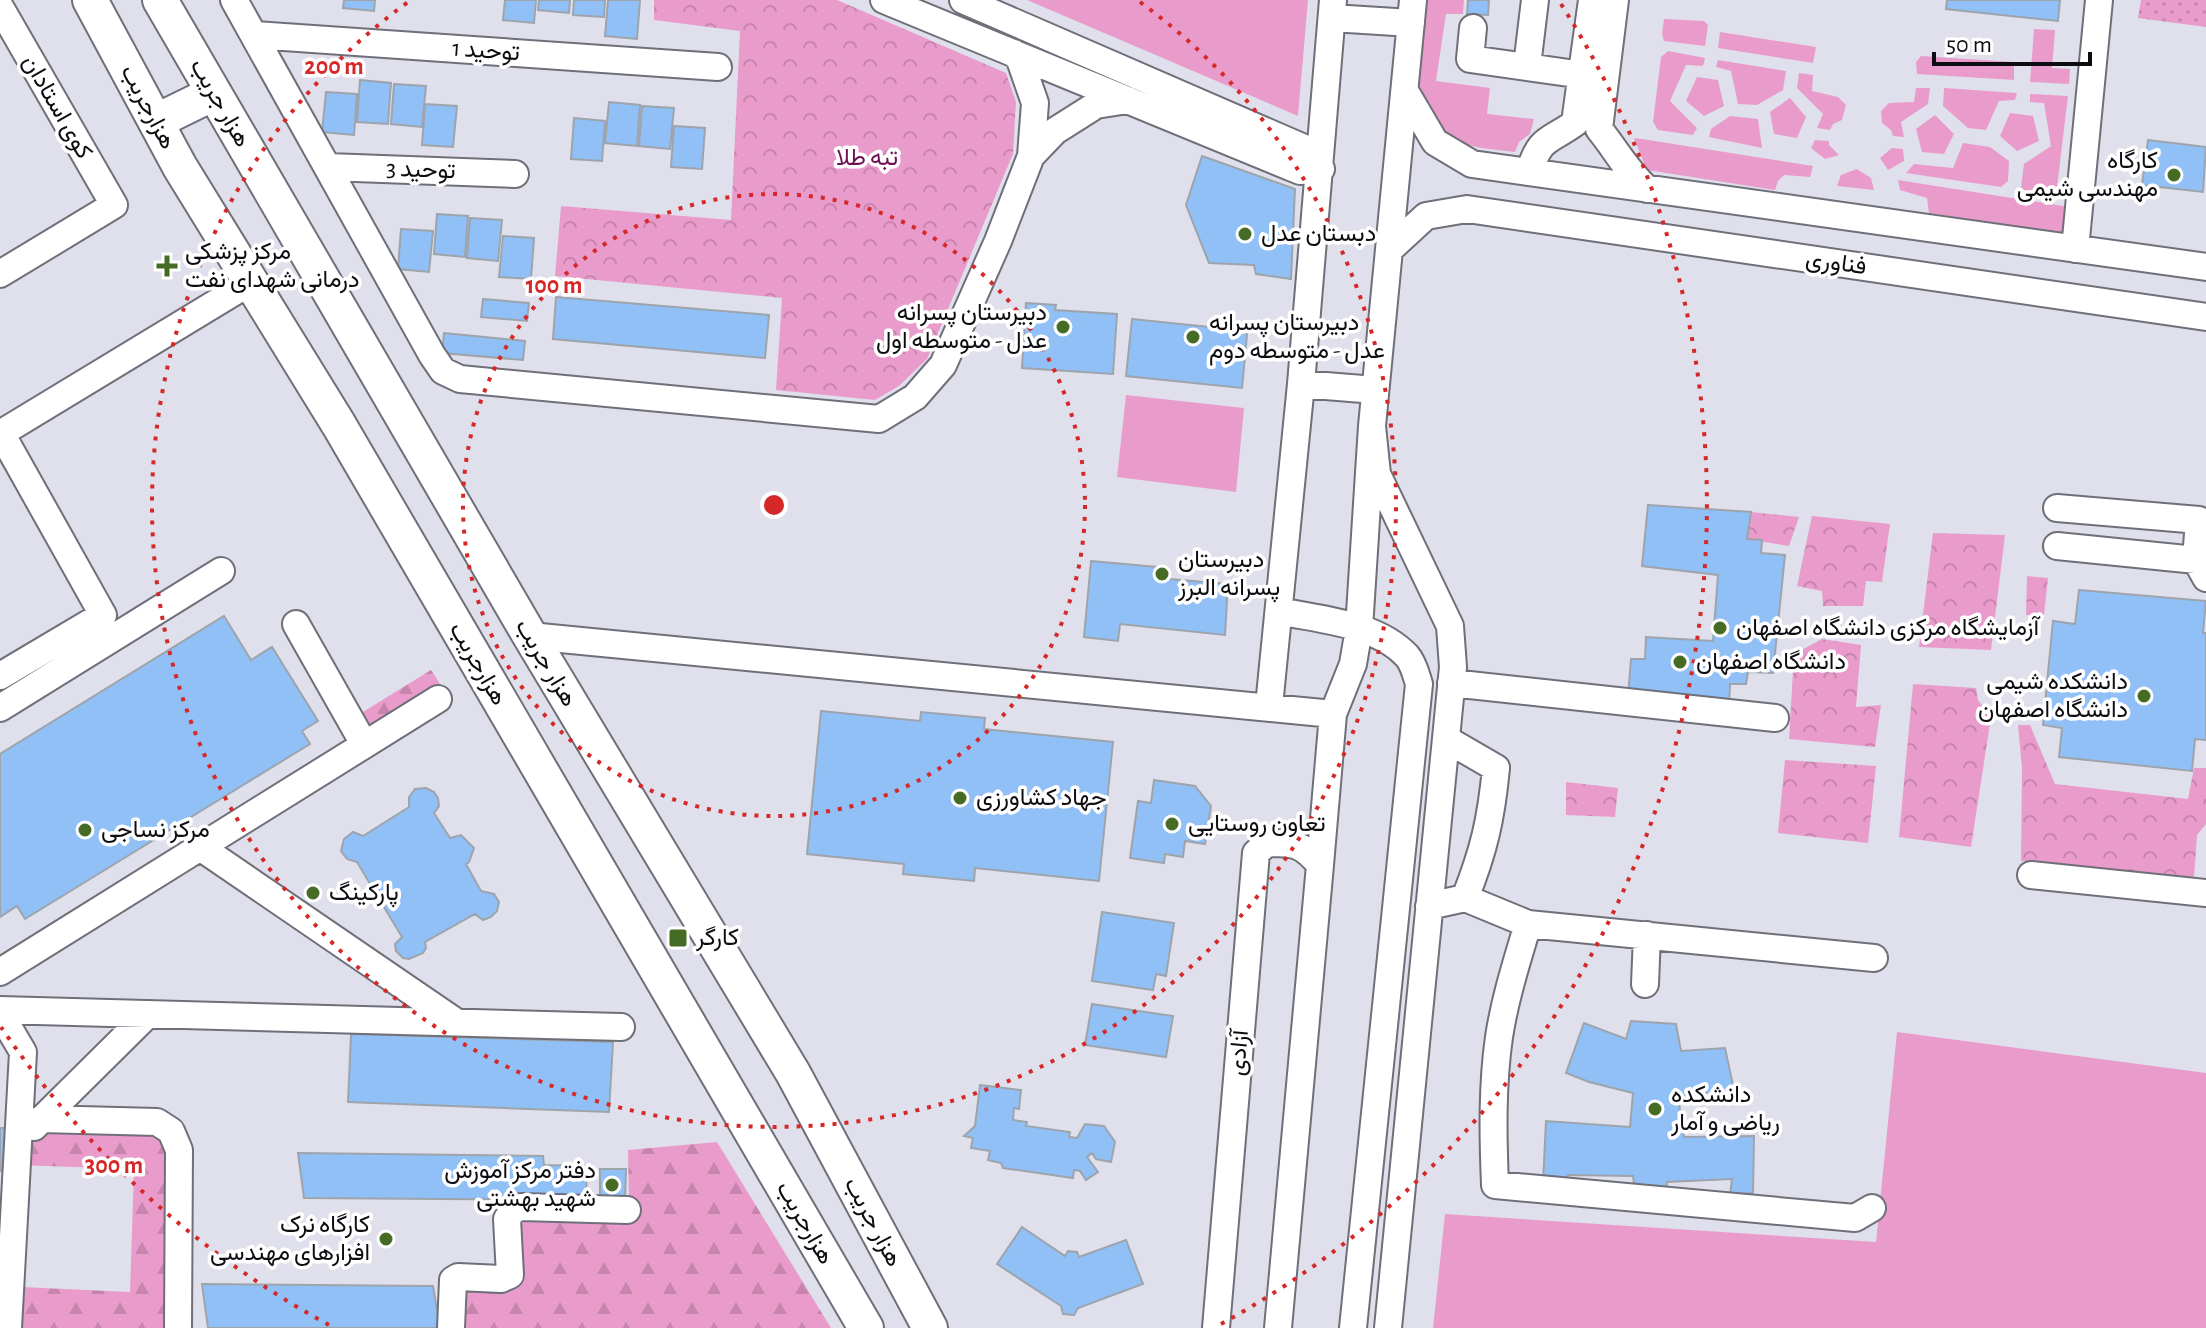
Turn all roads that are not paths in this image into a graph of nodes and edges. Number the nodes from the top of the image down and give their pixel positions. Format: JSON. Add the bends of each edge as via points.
{"nodes":[{"id":1,"x":18,"y":0,"type":"edge"},
{"id":2,"x":90,"y":0,"type":"edge"},
{"id":3,"x":160,"y":0,"type":"edge"},
{"id":4,"x":234,"y":0,"type":"edge"},
{"id":5,"x":884,"y":0,"type":"edge"},
{"id":6,"x":963,"y":0,"type":"edge"},
{"id":7,"x":1535,"y":0,"type":"edge"},
{"id":8,"x":1592,"y":0,"type":"edge"},
{"id":9,"x":1615,"y":0,"type":"edge"},
{"id":10,"x":2099,"y":0,"type":"edge"},
{"id":11,"x":0,"y":8,"type":"edge"},
{"id":12,"x":1333,"y":9,"type":"edge"},
{"id":13,"x":1412,"y":11,"type":"edge"},
{"id":14,"x":1473,"y":28,"type":"dead end"},
{"id":15,"x":255,"y":35,"type":"junction"},
{"id":16,"x":1599,"y":35,"type":"junction"},
{"id":17,"x":1014,"y":53,"type":"junction"},
{"id":18,"x":1527,"y":66,"type":"junction"},
{"id":19,"x":718,"y":67,"type":"dead end"},
{"id":20,"x":1594,"y":76,"type":"junction"},
{"id":21,"x":1405,"y":91,"type":"junction"},
{"id":22,"x":214,"y":93,"type":"junction"},
{"id":23,"x":1128,"y":100,"type":"junction"},
{"id":24,"x":157,"y":121,"type":"junction"},
{"id":25,"x":1031,"y":156,"type":"junction"},
{"id":26,"x":328,"y":167,"type":"junction"},
{"id":27,"x":1321,"y":169,"type":"junction"},
{"id":28,"x":1529,"y":172,"type":"junction"},
{"id":29,"x":515,"y":174,"type":"dead end"},
{"id":30,"x":1647,"y":189,"type":"junction"},
{"id":31,"x":2075,"y":249,"type":"junction"},
{"id":32,"x":1389,"y":250,"type":"junction"},
{"id":33,"x":2206,"y":267,"type":"edge"},
{"id":34,"x":0,"y":274,"type":"edge"},
{"id":35,"x":249,"y":283,"type":"junction"},
{"id":36,"x":2206,"y":317,"type":"edge"},
{"id":37,"x":1301,"y":384,"type":"junction"},
{"id":38,"x":1375,"y":390,"type":"junction"},
{"id":39,"x":1372,"y":426,"type":"junction"},
{"id":40,"x":1,"y":433,"type":"edge"},
{"id":41,"x":2057,"y":508,"type":"dead end"},
{"id":42,"x":2057,"y":546,"type":"dead end"},
{"id":43,"x":2201,"y":569,"type":"edge"},
{"id":44,"x":221,"y":571,"type":"dead end"},
{"id":45,"x":1279,"y":611,"type":"junction"},
{"id":46,"x":296,"y":624,"type":"dead end"},
{"id":47,"x":1359,"y":629,"type":"junction"},
{"id":48,"x":530,"y":636,"type":"junction"},
{"id":49,"x":0,"y":676,"type":"edge"},
{"id":50,"x":1451,"y":683,"type":"junction"},
{"id":51,"x":438,"y":699,"type":"dead end"},
{"id":52,"x":1269,"y":706,"type":"junction"},
{"id":53,"x":0,"y":708,"type":"edge"},
{"id":54,"x":1333,"y":714,"type":"junction"},
{"id":55,"x":1775,"y":718,"type":"dead end"},
{"id":56,"x":1446,"y":739,"type":"junction"},
{"id":57,"x":364,"y":744,"type":"junction"},
{"id":58,"x":200,"y":847,"type":"junction"},
{"id":59,"x":1320,"y":865,"type":"junction"},
{"id":60,"x":2031,"y":875,"type":"dead end"},
{"id":61,"x":2206,"y":893,"type":"edge"},
{"id":62,"x":1465,"y":898,"type":"junction"},
{"id":63,"x":1429,"y":906,"type":"junction"},
{"id":64,"x":1528,"y":924,"type":"junction"},
{"id":65,"x":1647,"y":935,"type":"junction"},
{"id":66,"x":1874,"y":958,"type":"dead end"},
{"id":67,"x":0,"y":972,"type":"edge"},
{"id":68,"x":1645,"y":984,"type":"dead end"},
{"id":69,"x":0,"y":1011,"type":"edge"},
{"id":70,"x":148,"y":1014,"type":"junction"},
{"id":71,"x":456,"y":1022,"type":"junction"},
{"id":72,"x":621,"y":1027,"type":"dead end"},
{"id":73,"x":41,"y":1119,"type":"junction"},
{"id":74,"x":18,"y":1143,"type":"junction"},
{"id":75,"x":1872,"y":1208,"type":"dead end"},
{"id":76,"x":627,"y":1210,"type":"dead end"},
{"id":77,"x":8,"y":1328,"type":"edge"},
{"id":78,"x":178,"y":1328,"type":"edge"},
{"id":79,"x":451,"y":1328,"type":"edge"},
{"id":80,"x":866,"y":1328,"type":"edge"},
{"id":81,"x":930,"y":1328,"type":"edge"},
{"id":82,"x":1216,"y":1328,"type":"edge"},
{"id":83,"x":1278,"y":1328,"type":"edge"},
{"id":84,"x":1353,"y":1328,"type":"edge"},
{"id":85,"x":1388,"y":1328,"type":"edge"}],
"edges":[{"from":1,"to":11,"type":"street","name":"کوی استادان"},
{"from":2,"to":24,"type":"main road","name":"هزارجریب"},
{"from":3,"to":22,"type":"main road","name":"هزار جریب"},
{"from":4,"to":15,"type":"street"},
{"from":5,"to":17,"type":"street"},
{"from":6,"to":27,"type":"street","via":[[1304,148]]},
{"from":7,"to":18,"type":"street"},
{"from":8,"to":16,"type":"street"},
{"from":9,"to":16,"type":"street"},
{"from":10,"to":31,"type":"street"},
{"from":11,"to":34,"type":"street","name":"کوی استادان","via":[[114,205]]},
{"from":12,"to":13,"type":"street"},
{"from":12,"to":27,"type":"street"},
{"from":13,"to":21,"type":"street"},
{"from":14,"to":18,"type":"street","via":[[1470,59]]},
{"from":15,"to":19,"type":"street","name":"توحید 1"},
{"from":15,"to":26,"type":"street"},
{"from":16,"to":20,"type":"street"},
{"from":17,"to":23,"type":"street"},
{"from":17,"to":25,"type":"street","via":[[1035,103]]},
{"from":18,"to":20,"type":"street"},
{"from":20,"to":28,"type":"street","via":[[1575,123],[1543,143]]},
{"from":20,"to":30,"type":"street","via":[[1599,129]]},
{"from":21,"to":28,"type":"street","name":"فناوری","via":[[1435,142],[1472,164]]},
{"from":21,"to":32,"type":"street"},
{"from":22,"to":24,"type":"main road"},
{"from":22,"to":48,"type":"main road","name":"هزار جریب"},
{"from":23,"to":25,"type":"street","via":[[1096,105],[1055,131]]},
{"from":23,"to":27,"type":"street","via":[[1300,171]]},
{"from":24,"to":35,"type":"main road","name":"هزارجریب"},
{"from":25,"to":26,"type":"street","via":[[943,365],[915,397],[879,419],[460,379],[443,371],[432,355]]},
{"from":26,"to":29,"type":"street","name":"توحید 3"},
{"from":27,"to":37,"type":"street"},
{"from":28,"to":30,"type":"street","name":"فناوری"},
{"from":30,"to":31,"type":"street","name":"فناوری"},
{"from":31,"to":33,"type":"street","name":"فناوری"},
{"from":32,"to":36,"type":"street","name":"فناوری","via":[[1426,216],[1467,209]]},
{"from":32,"to":38,"type":"street"},
{"from":35,"to":40,"type":"street"},
{"from":35,"to":80,"type":"main road","name":"هزارجریب","via":[[339,425]]},
{"from":37,"to":38,"type":"street"},
{"from":37,"to":45,"type":"street"},
{"from":38,"to":39,"type":"street"},
{"from":39,"to":47,"type":"street"},
{"from":39,"to":50,"type":"street","via":[[1377,474],[1450,626]]},
{"from":40,"to":49,"type":"street","via":[[103,615]]},
{"from":41,"to":43,"type":"street","via":[[2199,520]]},
{"from":42,"to":43,"type":"street"},
{"from":44,"to":53,"type":"street"},
{"from":45,"to":47,"type":"street"},
{"from":45,"to":52,"type":"street"},
{"from":46,"to":57,"type":"street"},
{"from":47,"to":54,"type":"street","via":[[1353,664]]},
{"from":47,"to":84,"type":"street","via":[[1371,631],[1407,656],[1419,684]]},
{"from":48,"to":52,"type":"street"},
{"from":48,"to":81,"type":"main road","name":"هزار جریب","via":[[793,1073]]},
{"from":50,"to":55,"type":"street"},
{"from":50,"to":56,"type":"street"},
{"from":51,"to":57,"type":"street"},
{"from":52,"to":54,"type":"street"},
{"from":54,"to":59,"type":"street"},
{"from":56,"to":62,"type":"street","via":[[1496,768],[1483,852]]},
{"from":56,"to":63,"type":"street"},
{"from":57,"to":58,"type":"street"},
{"from":58,"to":67,"type":"street"},
{"from":58,"to":71,"type":"street"},
{"from":59,"to":82,"type":"street","name":"آزادی","via":[[1308,850],[1292,843],[1267,843],[1256,853]]},
{"from":59,"to":83,"type":"street"},
{"from":60,"to":61,"type":"street"},
{"from":62,"to":63,"type":"street"},
{"from":62,"to":64,"type":"street"},
{"from":63,"to":85,"type":"street"},
{"from":64,"to":65,"type":"street"},
{"from":64,"to":75,"type":"street","via":[[1499,1038],[1492,1124],[1495,1185],[1855,1218]]},
{"from":65,"to":66,"type":"street"},
{"from":65,"to":68,"type":"street"},
{"from":69,"to":70,"type":"street"},
{"from":69,"to":74,"type":"street","via":[[23,1052]]},
{"from":70,"to":71,"type":"street"},
{"from":70,"to":73,"type":"street"},
{"from":71,"to":72,"type":"street"},
{"from":73,"to":74,"type":"street"},
{"from":73,"to":78,"type":"street","via":[[157,1122],[171,1131],[179,1150]]},
{"from":74,"to":77,"type":"street"},
{"from":76,"to":79,"type":"street","via":[[513,1210],[507,1219],[510,1275],[453,1280]]}]}
